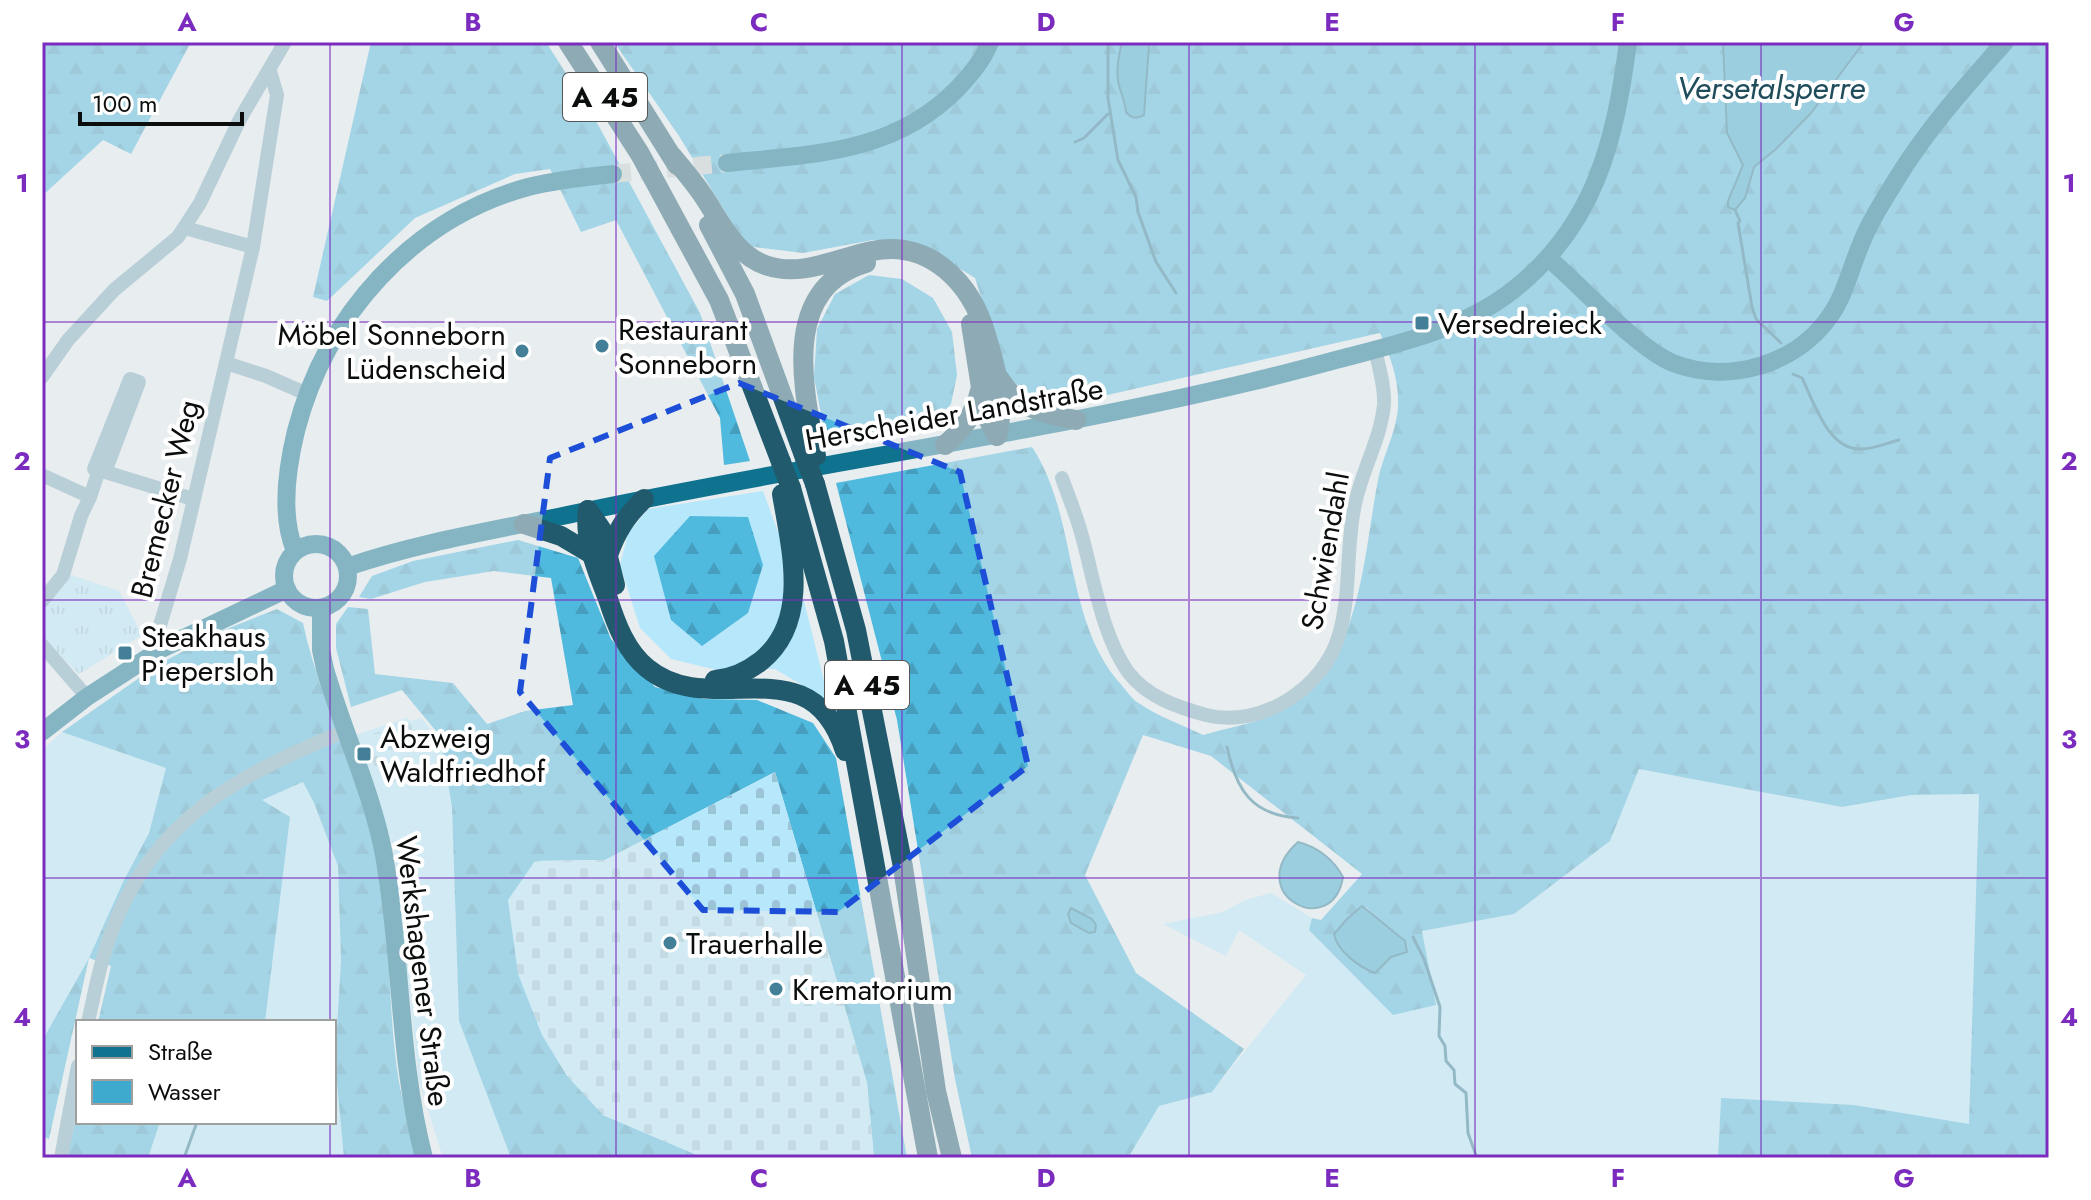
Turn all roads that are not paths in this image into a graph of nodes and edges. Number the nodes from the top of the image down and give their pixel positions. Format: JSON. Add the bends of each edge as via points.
{"nodes":[{"id":1,"x":285,"y":42,"type":"edge"},
{"id":2,"x":568,"y":42,"type":"edge"},
{"id":3,"x":600,"y":42,"type":"edge"},
{"id":4,"x":990,"y":42,"type":"edge"},
{"id":5,"x":1628,"y":42,"type":"edge"},
{"id":6,"x":2005,"y":42,"type":"edge"},
{"id":7,"x":270,"y":71,"type":"junction"},
{"id":8,"x":672,"y":156,"type":"junction"},
{"id":9,"x":727,"y":163,"type":"tunnel mouth"},
{"id":10,"x":613,"y":174,"type":"tunnel mouth"},
{"id":11,"x":185,"y":228,"type":"junction"},
{"id":12,"x":253,"y":247,"type":"junction"},
{"id":13,"x":1548,"y":258,"type":"junction"},
{"id":14,"x":1375,"y":350,"type":"junction"},
{"id":15,"x":226,"y":363,"type":"junction"},
{"id":16,"x":42,"y":377,"type":"edge"},
{"id":17,"x":990,"y":383,"type":"junction"},
{"id":18,"x":307,"y":394,"type":"junction"},
{"id":19,"x":1076,"y":420,"type":"junction"},
{"id":20,"x":997,"y":436,"type":"junction"},
{"id":21,"x":945,"y":445,"type":"junction"},
{"id":22,"x":811,"y":457,"type":"junction"},
{"id":23,"x":102,"y":471,"type":"junction"},
{"id":24,"x":42,"y":475,"type":"edge"},
{"id":25,"x":1062,"y":478,"type":"dead end"},
{"id":26,"x":786,"y":489,"type":"junction"},
{"id":27,"x":90,"y":497,"type":"junction"},
{"id":28,"x":193,"y":499,"type":"junction"},
{"id":29,"x":644,"y":499,"type":"junction"},
{"id":30,"x":588,"y":510,"type":"junction"},
{"id":31,"x":524,"y":524,"type":"junction"},
{"id":32,"x":295,"y":551,"type":"junction"},
{"id":33,"x":600,"y":555,"type":"junction"},
{"id":34,"x":347,"y":567,"type":"junction"},
{"id":35,"x":287,"y":589,"type":"junction"},
{"id":36,"x":42,"y":601,"type":"edge"},
{"id":37,"x":321,"y":608,"type":"junction"},
{"id":38,"x":42,"y":645,"type":"edge"},
{"id":39,"x":161,"y":649,"type":"junction"},
{"id":40,"x":87,"y":697,"type":"junction"},
{"id":41,"x":345,"y":731,"type":"junction"},
{"id":42,"x":42,"y":732,"type":"edge"},
{"id":43,"x":867,"y":819,"type":"junction"},
{"id":44,"x":89,"y":1020,"type":"edge"},
{"id":45,"x":76,"y":1077,"type":"edge"},
{"id":46,"x":61,"y":1158,"type":"edge"},
{"id":47,"x":424,"y":1158,"type":"edge"},
{"id":48,"x":928,"y":1158,"type":"edge"},
{"id":49,"x":952,"y":1158,"type":"edge"}],
"edges":[{"from":1,"to":7,"type":"street"},
{"from":2,"to":26,"type":"highway","number":"A 45","via":[[640,154],[719,300]]},
{"from":3,"to":8,"type":"highway","number":"A 45"},
{"from":4,"to":9,"type":"main road","via":[[971,74],[941,106],[897,133],[835,151]]},
{"from":5,"to":13,"type":"main road","name":"Herscheider Landstraße","via":[[1618,113],[1603,167],[1577,218]]},
{"from":6,"to":13,"type":"main road","via":[[1937,119],[1896,180],[1862,240],[1832,314],[1788,355],[1744,371],[1673,363]]},
{"from":7,"to":11,"type":"street"},
{"from":7,"to":12,"type":"street","name":"Bremecker Weg","via":[[277,95]]},
{"from":8,"to":17,"type":"highway","via":[[728,235],[764,265],[799,269],[889,249],[919,254],[943,266],[975,303]]},
{"from":8,"to":22,"type":"highway","number":"A 45","via":[[745,294]]},
{"from":10,"to":18,"type":"main road","via":[[526,188],[436,228],[376,281],[348,314]]},
{"from":11,"to":12,"type":"street"},
{"from":11,"to":16,"type":"street","via":[[114,290]]},
{"from":12,"to":15,"type":"street","name":"Bremecker Weg"},
{"from":13,"to":14,"type":"main road","name":"Herscheider Landstraße","via":[[1508,294],[1471,317]]},
{"from":14,"to":19,"type":"main road","name":"Herscheider Landstraße"},
{"from":14,"to":25,"type":"street","name":"Schwiendahl","via":[[1384,402],[1353,509],[1339,638],[1314,676],[1278,707],[1248,716],[1214,717],[1173,706],[1129,673],[1114,647]]},
{"from":15,"to":18,"type":"street"},
{"from":15,"to":28,"type":"street","name":"Bremecker Weg"},
{"from":17,"to":19,"type":"highway","via":[[1027,408]]},
{"from":17,"to":20,"type":"highway","via":[[985,413]]},
{"from":17,"to":21,"type":"highway","via":[[966,425]]},
{"from":17,"to":22,"type":"highway","via":[[970,321],[950,286],[910,262],[886,259],[858,265],[821,294],[805,332],[803,375]]},
{"from":18,"to":32,"type":"main road","via":[[287,487],[288,529]]},
{"from":19,"to":20,"type":"main road","name":"Herscheider Landstraße"},
{"from":20,"to":21,"type":"main road","name":"Herscheider Landstraße"},
{"from":21,"to":29,"type":"main road","name":"Herscheider Landstraße"},
{"from":22,"to":49,"type":"highway","number":"A 45","bridge":true,"via":[[874,719],[903,867],[936,1091]]},
{"from":23,"to":23,"type":"street","via":[[94,469],[130,379],[139,382]]},
{"from":23,"to":27,"type":"street"},
{"from":23,"to":28,"type":"street"},
{"from":24,"to":27,"type":"street"},
{"from":26,"to":33,"type":"highway","via":[[794,578],[790,613],[767,656],[739,674],[692,678],[654,661],[627,622]]},
{"from":26,"to":43,"type":"highway","number":"A 45","via":[[834,641]]},
{"from":27,"to":36,"type":"street","via":[[63,575]]},
{"from":28,"to":39,"type":"street","name":"Bremecker Weg","via":[[158,632]]},
{"from":29,"to":30,"type":"main road","name":"Herscheider Landstraße"},
{"from":29,"to":33,"type":"highway"},
{"from":30,"to":31,"type":"main road","name":"Herscheider Landstraße"},
{"from":30,"to":33,"type":"highway","via":[[586,530]]},
{"from":31,"to":33,"type":"highway"},
{"from":31,"to":34,"type":"main road","name":"Herscheider Landstraße"},
{"from":32,"to":34,"type":"main road","via":[[310,544],[328,545]]},
{"from":32,"to":35,"type":"main road","via":[[285,567]]},
{"from":33,"to":43,"type":"highway","via":[[617,625],[647,668],[696,689],[764,687],[797,693],[823,710],[840,736]]},
{"from":34,"to":37,"type":"main road","via":[[341,596]]},
{"from":35,"to":37,"type":"main road","via":[[300,604]]},
{"from":35,"to":39,"type":"main road"},
{"from":37,"to":41,"type":"main road","name":"Werkshagener Straße","via":[[323,659]]},
{"from":38,"to":40,"type":"street"},
{"from":39,"to":40,"type":"main road"},
{"from":40,"to":42,"type":"main road"},
{"from":41,"to":44,"type":"street","via":[[209,800],[166,840],[139,875],[111,932]]},
{"from":41,"to":47,"type":"main road","name":"Werkshagener Straße","via":[[383,852],[407,1080]]},
{"from":43,"to":48,"type":"highway","number":"A 45"},
{"from":45,"to":46,"type":"street"}]}
